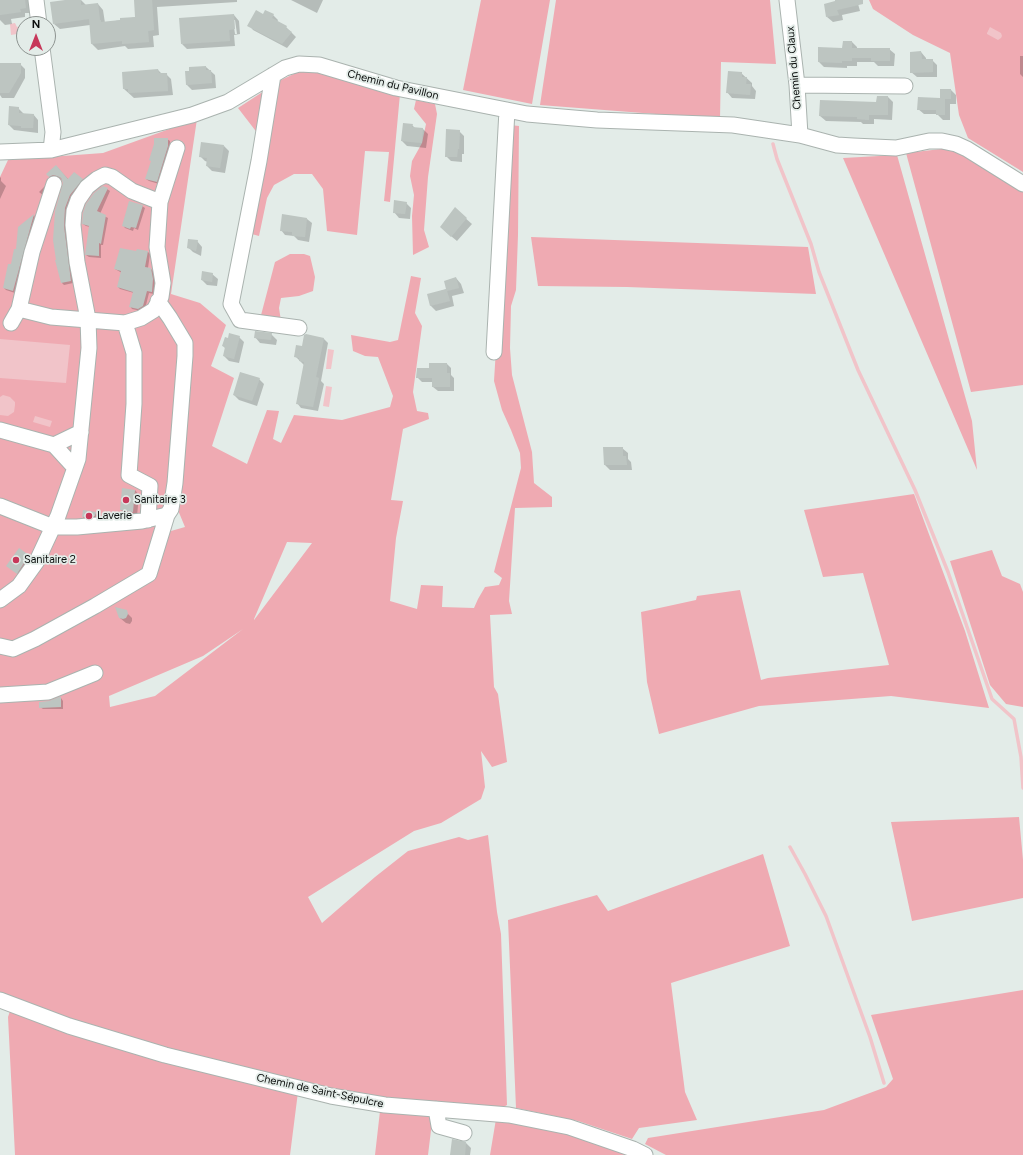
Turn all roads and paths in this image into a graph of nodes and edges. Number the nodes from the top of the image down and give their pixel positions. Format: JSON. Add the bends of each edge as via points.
{"nodes":[{"id":1,"x":36,"y":0,"type":"edge"},
{"id":2,"x":787,"y":0,"type":"edge"},
{"id":3,"x":38,"y":16,"type":"edge"},
{"id":4,"x":43,"y":56,"type":"edge"},
{"id":5,"x":273,"y":75,"type":"junction"},
{"id":6,"x":797,"y":85,"type":"junction"},
{"id":7,"x":904,"y":86,"type":"dead end"},
{"id":8,"x":507,"y":110,"type":"junction"},
{"id":9,"x":800,"y":135,"type":"junction"},
{"id":10,"x":177,"y":148,"type":"dead end"},
{"id":11,"x":51,"y":150,"type":"junction"},
{"id":12,"x":0,"y":152,"type":"edge"},
{"id":13,"x":54,"y":184,"type":"dead end"},
{"id":14,"x":1023,"y":184,"type":"edge"},
{"id":15,"x":160,"y":202,"type":"junction"},
{"id":16,"x":158,"y":301,"type":"junction"},
{"id":17,"x":19,"y":309,"type":"junction"},
{"id":18,"x":88,"y":319,"type":"junction"},
{"id":19,"x":11,"y":323,"type":"dead end"},
{"id":20,"x":125,"y":323,"type":"junction"},
{"id":21,"x":299,"y":328,"type":"dead end"},
{"id":22,"x":494,"y":352,"type":"dead end"},
{"id":23,"x":0,"y":430,"type":"edge"},
{"id":24,"x":81,"y":432,"type":"junction"},
{"id":25,"x":54,"y":445,"type":"junction"},
{"id":26,"x":75,"y":468,"type":"junction"},
{"id":27,"x":0,"y":506,"type":"edge"},
{"id":28,"x":167,"y":515,"type":"junction"},
{"id":29,"x":148,"y":520,"type":"junction"},
{"id":30,"x":53,"y":528,"type":"junction"},
{"id":31,"x":0,"y":600,"type":"edge"},
{"id":32,"x":0,"y":646,"type":"edge"},
{"id":33,"x":95,"y":673,"type":"dead end"},
{"id":34,"x":0,"y":694,"type":"edge"},
{"id":35,"x":0,"y":1000,"type":"edge"},
{"id":36,"x":436,"y":1109,"type":"junction"},
{"id":37,"x":464,"y":1132,"type":"dead end"},
{"id":38,"x":645,"y":1155,"type":"edge"}],
"edges":[{"from":1,"to":3,"type":"street"},
{"from":2,"to":6,"type":"street","name":"Chemin du Claux"},
{"from":4,"to":11,"type":"street","via":[[53,132]]},
{"from":5,"to":8,"type":"street","name":"Chemin du Pavillon","via":[[299,64],[319,65],[396,88]]},
{"from":5,"to":11,"type":"street","name":"Chemin du Pavillon","via":[[228,102],[192,115]]},
{"from":5,"to":21,"type":"street","via":[[231,304],[240,320]]},
{"from":6,"to":7,"type":"street"},
{"from":6,"to":9,"type":"street","name":"Chemin du Claux"},
{"from":8,"to":9,"type":"street","name":"Chemin du Pavillon","via":[[597,120],[733,125]]},
{"from":8,"to":22,"type":"street"},
{"from":9,"to":14,"type":"street","name":"Chemin du Pavillon","via":[[837,145],[853,146],[896,148],[929,141],[956,144]]},
{"from":10,"to":15,"type":"street"},
{"from":11,"to":12,"type":"street","name":"Chemin du Pavillon"},
{"from":13,"to":17,"type":"street","via":[[32,252]]},
{"from":15,"to":16,"type":"street","via":[[157,247],[163,282]]},
{"from":15,"to":18,"type":"street","via":[[132,192],[112,177],[105,175],[88,187],[78,200],[73,225]]},
{"from":16,"to":20,"type":"street","via":[[154,310]]},
{"from":16,"to":28,"type":"street","via":[[184,343],[185,356],[175,483],[171,509]]},
{"from":17,"to":18,"type":"street","via":[[51,317]]},
{"from":17,"to":19,"type":"street"},
{"from":18,"to":20,"type":"street"},
{"from":18,"to":24,"type":"street","via":[[89,348]]},
{"from":20,"to":29,"type":"street","via":[[134,353],[134,404],[129,475],[150,486]]},
{"from":23,"to":25,"type":"street"},
{"from":24,"to":25,"type":"street"},
{"from":24,"to":26,"type":"street"},
{"from":25,"to":26,"type":"street"},
{"from":26,"to":30,"type":"street"},
{"from":27,"to":30,"type":"street"},
{"from":28,"to":29,"type":"street"},
{"from":28,"to":32,"type":"street","via":[[149,574],[35,639],[13,649]]},
{"from":29,"to":30,"type":"street","via":[[77,528]]},
{"from":30,"to":31,"type":"street","via":[[37,561],[19,586]]},
{"from":33,"to":34,"type":"street","via":[[48,692]]},
{"from":35,"to":36,"type":"street","name":"Chemin de Saint-Sépulcre","via":[[69,1026],[165,1054],[331,1096],[385,1105]]},
{"from":36,"to":37,"type":"street","via":[[439,1126]]},
{"from":36,"to":38,"type":"street","name":"Chemin de Saint-Sépulcre","via":[[509,1115],[569,1127]]}]}
